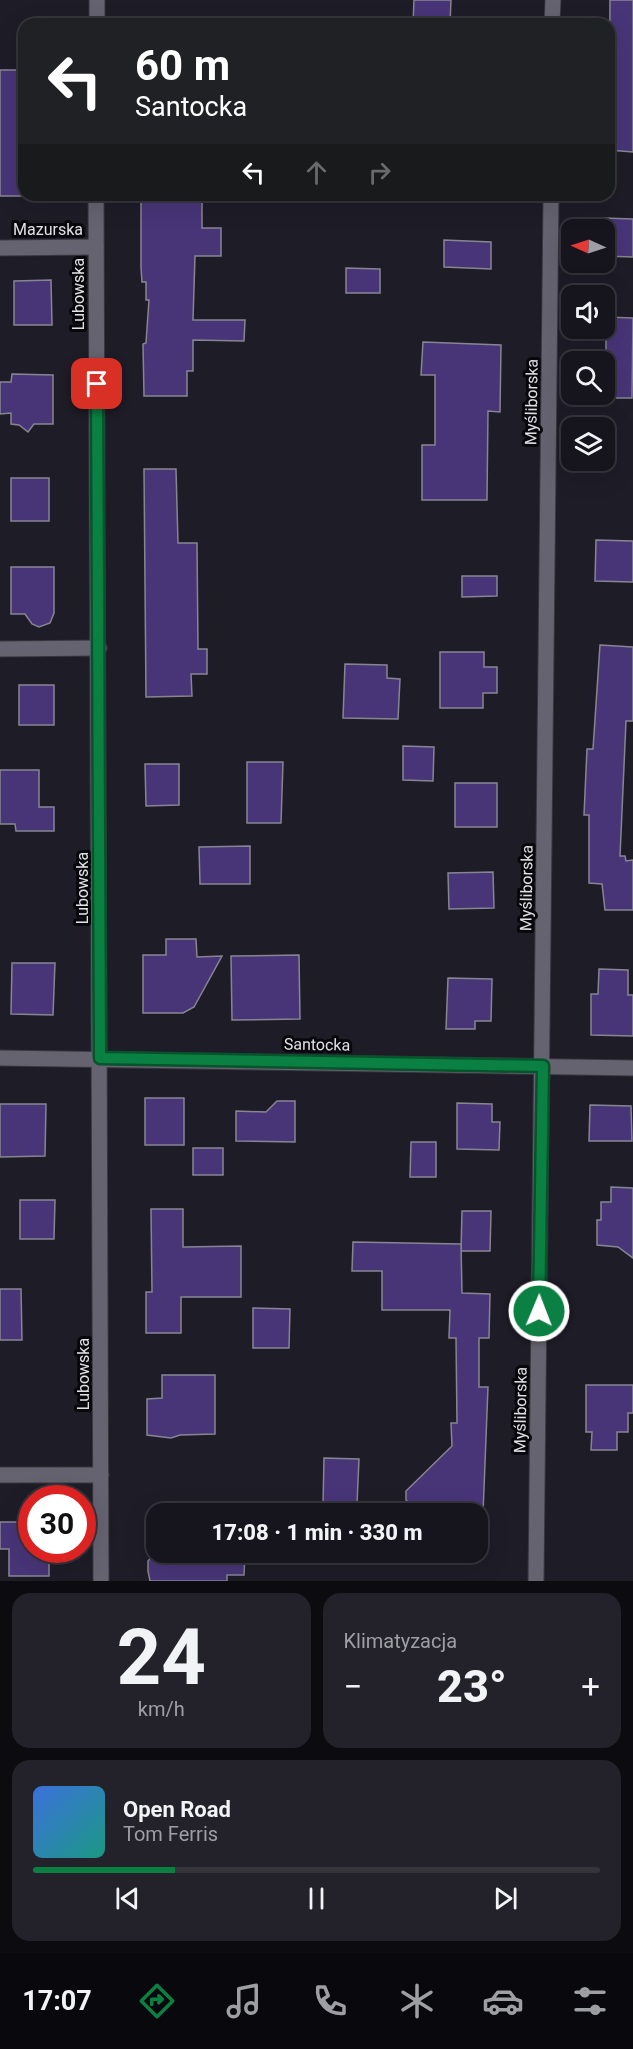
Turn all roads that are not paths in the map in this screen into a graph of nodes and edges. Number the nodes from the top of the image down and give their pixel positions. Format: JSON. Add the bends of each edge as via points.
{"nodes":[{"id":1,"x":97,"y":0,"type":"edge"},
{"id":2,"x":553,"y":0,"type":"edge"},
{"id":3,"x":97,"y":18,"type":"edge"},
{"id":4,"x":552,"y":18,"type":"edge"},
{"id":5,"x":96,"y":201,"type":"edge"},
{"id":6,"x":551,"y":201,"type":"edge"},
{"id":7,"x":96,"y":247,"type":"junction"},
{"id":8,"x":0,"y":248,"type":"edge"},
{"id":9,"x":99,"y":648,"type":"junction"},
{"id":10,"x":0,"y":649,"type":"edge"},
{"id":11,"x":0,"y":1058,"type":"edge"},
{"id":12,"x":100,"y":1058,"type":"junction"},
{"id":13,"x":543,"y":1066,"type":"junction"},
{"id":14,"x":633,"y":1068,"type":"edge"},
{"id":15,"x":101,"y":1474,"type":"junction"},
{"id":16,"x":0,"y":1476,"type":"edge"},
{"id":17,"x":101,"y":1581,"type":"edge"},
{"id":18,"x":536,"y":1581,"type":"edge"}],
"edges":[{"from":1,"to":3,"type":"street"},
{"from":2,"to":4,"type":"street"},
{"from":5,"to":7,"type":"street","name":"Lubowska"},
{"from":6,"to":13,"type":"street","name":"Myśliborska"},
{"from":7,"to":8,"type":"street","name":"Mazurska"},
{"from":7,"to":9,"type":"street","name":"Lubowska"},
{"from":9,"to":10,"type":"street"},
{"from":9,"to":12,"type":"street","name":"Lubowska"},
{"from":11,"to":12,"type":"street","name":"Santocka"},
{"from":12,"to":13,"type":"street","name":"Santocka"},
{"from":12,"to":15,"type":"street","name":"Lubowska"},
{"from":13,"to":14,"type":"street","name":"Santocka"},
{"from":13,"to":18,"type":"street","name":"Myśliborska"},
{"from":15,"to":16,"type":"street"},
{"from":15,"to":17,"type":"street","name":"Lubowska"}]}
